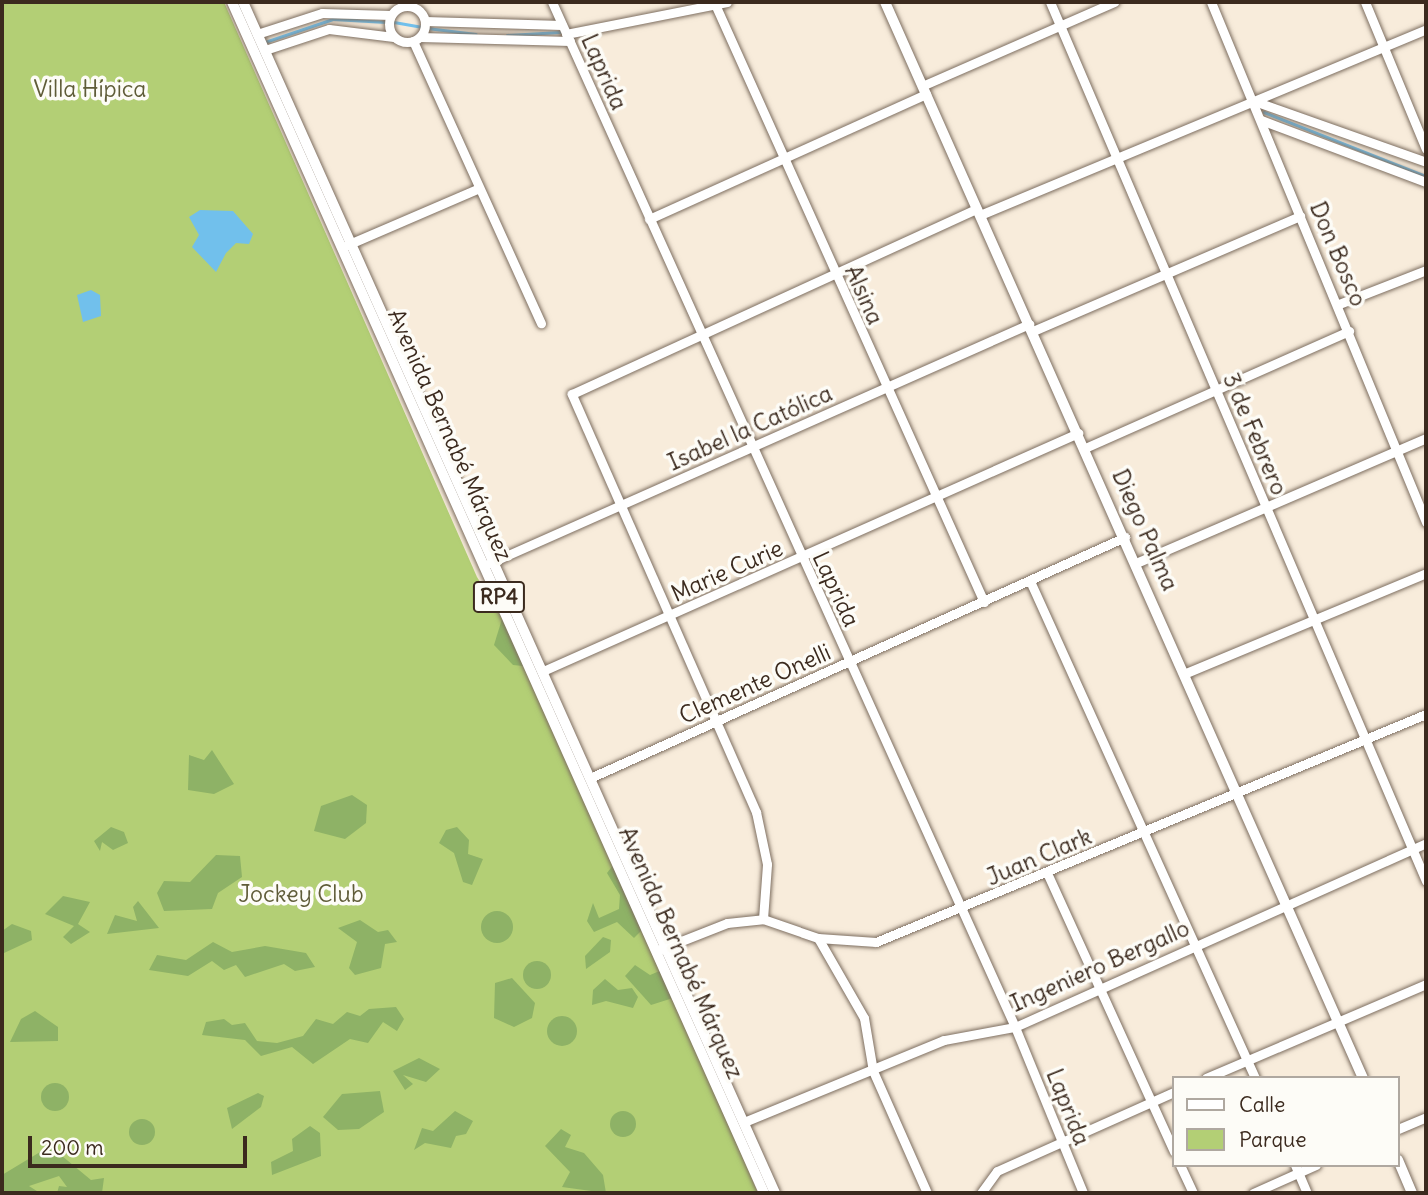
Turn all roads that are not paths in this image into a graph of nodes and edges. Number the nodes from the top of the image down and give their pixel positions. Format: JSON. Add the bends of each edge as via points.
{"nodes":[{"id":1,"x":232,"y":2,"type":"edge"},
{"id":2,"x":243,"y":2,"type":"edge"},
{"id":3,"x":552,"y":2,"type":"edge"},
{"id":4,"x":727,"y":2,"type":"edge"},
{"id":5,"x":885,"y":2,"type":"edge"},
{"id":6,"x":1050,"y":2,"type":"edge"},
{"id":7,"x":1114,"y":2,"type":"edge"},
{"id":8,"x":1211,"y":2,"type":"edge"},
{"id":9,"x":1365,"y":2,"type":"edge"},
{"id":10,"x":714,"y":3,"type":"edge"},
{"id":11,"x":406,"y":4,"type":"edge"},
{"id":12,"x":391,"y":15,"type":"junction"},
{"id":13,"x":425,"y":21,"type":"junction"},
{"id":14,"x":1059,"y":27,"type":"junction"},
{"id":15,"x":1426,"y":29,"type":"edge"},
{"id":16,"x":257,"y":34,"type":"junction"},
{"id":17,"x":566,"y":34,"type":"junction"},
{"id":18,"x":394,"y":37,"type":"junction"},
{"id":19,"x":417,"y":39,"type":"junction"},
{"id":20,"x":1382,"y":48,"type":"junction"},
{"id":21,"x":265,"y":50,"type":"junction"},
{"id":22,"x":924,"y":90,"type":"junction"},
{"id":23,"x":1255,"y":102,"type":"junction"},
{"id":24,"x":1261,"y":120,"type":"junction"},
{"id":25,"x":1426,"y":149,"type":"edge"},
{"id":26,"x":784,"y":159,"type":"junction"},
{"id":27,"x":1117,"y":162,"type":"junction"},
{"id":28,"x":1426,"y":162,"type":"edge"},
{"id":29,"x":1426,"y":182,"type":"edge"},
{"id":30,"x":477,"y":189,"type":"junction"},
{"id":31,"x":979,"y":212,"type":"junction"},
{"id":32,"x":1300,"y":216,"type":"junction"},
{"id":33,"x":649,"y":219,"type":"junction"},
{"id":34,"x":347,"y":245,"type":"junction"},
{"id":35,"x":1426,"y":270,"type":"edge"},
{"id":36,"x":833,"y":273,"type":"junction"},
{"id":37,"x":1166,"y":275,"type":"junction"},
{"id":38,"x":1339,"y":304,"type":"junction"},
{"id":39,"x":541,"y":323,"type":"dead end"},
{"id":40,"x":1031,"y":328,"type":"junction"},
{"id":41,"x":1349,"y":331,"type":"junction"},
{"id":42,"x":700,"y":334,"type":"junction"},
{"id":43,"x":886,"y":389,"type":"junction"},
{"id":44,"x":1216,"y":390,"type":"junction"},
{"id":45,"x":1078,"y":433,"type":"junction"},
{"id":46,"x":1426,"y":438,"type":"edge"},
{"id":47,"x":751,"y":449,"type":"junction"},
{"id":48,"x":1085,"y":449,"type":"junction"},
{"id":49,"x":1397,"y":449,"type":"junction"},
{"id":50,"x":936,"y":499,"type":"junction"},
{"id":51,"x":622,"y":504,"type":"junction"},
{"id":52,"x":1265,"y":506,"type":"junction"},
{"id":53,"x":1426,"y":522,"type":"edge"},
{"id":54,"x":1125,"y":537,"type":"junction"},
{"id":55,"x":801,"y":560,"type":"junction"},
{"id":56,"x":489,"y":563,"type":"junction"},
{"id":57,"x":1136,"y":563,"type":"junction"},
{"id":58,"x":1426,"y":573,"type":"edge"},
{"id":59,"x":1030,"y":581,"type":"junction"},
{"id":60,"x":985,"y":601,"type":"junction"},
{"id":61,"x":672,"y":617,"type":"junction"},
{"id":62,"x":1314,"y":621,"type":"junction"},
{"id":63,"x":849,"y":664,"type":"junction"},
{"id":64,"x":543,"y":671,"type":"junction"},
{"id":65,"x":1186,"y":673,"type":"junction"},
{"id":66,"x":1426,"y":714,"type":"edge"},
{"id":67,"x":718,"y":722,"type":"junction"},
{"id":68,"x":1365,"y":738,"type":"junction"},
{"id":69,"x":590,"y":778,"type":"junction"},
{"id":70,"x":1239,"y":790,"type":"junction"},
{"id":71,"x":1144,"y":832,"type":"junction"},
{"id":72,"x":1426,"y":843,"type":"edge"},
{"id":73,"x":1412,"y":849,"type":"junction"},
{"id":74,"x":1048,"y":875,"type":"junction"},
{"id":75,"x":1426,"y":881,"type":"edge"},
{"id":76,"x":1287,"y":902,"type":"junction"},
{"id":77,"x":962,"y":911,"type":"junction"},
{"id":78,"x":763,"y":919,"type":"junction"},
{"id":79,"x":818,"y":938,"type":"junction"},
{"id":80,"x":1195,"y":944,"type":"junction"},
{"id":81,"x":661,"y":949,"type":"junction"},
{"id":82,"x":1426,"y":984,"type":"edge"},
{"id":83,"x":1100,"y":990,"type":"junction"},
{"id":84,"x":1338,"y":1021,"type":"junction"},
{"id":85,"x":1015,"y":1027,"type":"junction"},
{"id":86,"x":1247,"y":1059,"type":"junction"},
{"id":87,"x":873,"y":1071,"type":"junction"},
{"id":88,"x":1210,"y":1076,"type":"edge"},
{"id":89,"x":1254,"y":1076,"type":"edge"},
{"id":90,"x":1362,"y":1076,"type":"edge"},
{"id":91,"x":1172,"y":1093,"type":"edge"},
{"id":92,"x":1152,"y":1102,"type":"junction"},
{"id":93,"x":1426,"y":1117,"type":"edge"},
{"id":94,"x":744,"y":1122,"type":"junction"},
{"id":95,"x":1400,"y":1128,"type":"edge"},
{"id":96,"x":1062,"y":1142,"type":"junction"},
{"id":97,"x":1172,"y":1147,"type":"edge"},
{"id":98,"x":1400,"y":1165,"type":"edge"},
{"id":99,"x":1181,"y":1167,"type":"edge"},
{"id":100,"x":1296,"y":1169,"type":"edge"},
{"id":101,"x":764,"y":1193,"type":"edge"},
{"id":102,"x":775,"y":1193,"type":"edge"},
{"id":103,"x":927,"y":1193,"type":"edge"},
{"id":104,"x":981,"y":1193,"type":"edge"},
{"id":105,"x":1083,"y":1193,"type":"edge"},
{"id":106,"x":1193,"y":1193,"type":"edge"},
{"id":107,"x":1253,"y":1193,"type":"edge"},
{"id":108,"x":1307,"y":1193,"type":"edge"},
{"id":109,"x":1412,"y":1193,"type":"edge"}],
"edges":[{"from":1,"to":34,"type":"main road","name":"Avenida Bernabé Márquez","number":"RP4"},
{"from":2,"to":16,"type":"main road","name":"Avenida Bernabé Márquez","number":"RP4"},
{"from":3,"to":17,"type":"street","name":"Laprida"},
{"from":4,"to":10,"type":"street"},
{"from":5,"to":22,"type":"main road","name":"Diego Palma"},
{"from":6,"to":14,"type":"street","name":"3 de Febrero"},
{"from":7,"to":14,"type":"street"},
{"from":8,"to":23,"type":"street","name":"Don Bosco"},
{"from":9,"to":20,"type":"street"},
{"from":10,"to":17,"type":"street"},
{"from":10,"to":26,"type":"street","name":"Alsina"},
{"from":11,"to":12,"type":"street"},
{"from":11,"to":13,"type":"street"},
{"from":12,"to":16,"type":"street","via":[[322,13]]},
{"from":12,"to":18,"type":"street"},
{"from":13,"to":17,"type":"street"},
{"from":13,"to":19,"type":"street"},
{"from":14,"to":22,"type":"street"},
{"from":14,"to":27,"type":"street","name":"3 de Febrero"},
{"from":15,"to":20,"type":"street"},
{"from":16,"to":21,"type":"main road","name":"Avenida Bernabé Márquez","number":"RP4"},
{"from":17,"to":19,"type":"street"},
{"from":17,"to":33,"type":"street","name":"Laprida"},
{"from":18,"to":19,"type":"street"},
{"from":18,"to":21,"type":"street","via":[[328,29]]},
{"from":19,"to":30,"type":"street"},
{"from":20,"to":23,"type":"street"},
{"from":20,"to":25,"type":"street"},
{"from":21,"to":34,"type":"main road","name":"Avenida Bernabé Márquez","number":"RP4"},
{"from":22,"to":26,"type":"street"},
{"from":22,"to":31,"type":"main road","name":"Diego Palma"},
{"from":23,"to":24,"type":"street","name":"Don Bosco"},
{"from":23,"to":27,"type":"street"},
{"from":23,"to":28,"type":"street","via":[[1275,104]]},
{"from":24,"to":29,"type":"street"},
{"from":24,"to":32,"type":"street","name":"Don Bosco"},
{"from":26,"to":33,"type":"street"},
{"from":26,"to":36,"type":"street","name":"Alsina"},
{"from":27,"to":31,"type":"street"},
{"from":27,"to":37,"type":"street","name":"3 de Febrero"},
{"from":30,"to":34,"type":"street"},
{"from":30,"to":39,"type":"street"},
{"from":31,"to":36,"type":"street"},
{"from":31,"to":40,"type":"main road","name":"Diego Palma"},
{"from":32,"to":37,"type":"street","name":"Isabel la Católica"},
{"from":32,"to":38,"type":"street","name":"Don Bosco"},
{"from":33,"to":42,"type":"street","name":"Laprida"},
{"from":34,"to":56,"type":"main road","name":"Avenida Bernabé Márquez","number":"RP4"},
{"from":35,"to":38,"type":"street"},
{"from":36,"to":42,"type":"street"},
{"from":36,"to":43,"type":"street","name":"Alsina"},
{"from":37,"to":40,"type":"street","name":"Isabel la Católica"},
{"from":37,"to":44,"type":"street","name":"3 de Febrero"},
{"from":38,"to":41,"type":"street","name":"Don Bosco"},
{"from":40,"to":43,"type":"street","name":"Isabel la Católica"},
{"from":40,"to":45,"type":"main road","name":"Diego Palma"},
{"from":41,"to":44,"type":"street"},
{"from":41,"to":49,"type":"street","name":"Don Bosco"},
{"from":42,"to":47,"type":"street","name":"Laprida"},
{"from":42,"to":51,"type":"street","via":[[572,394]]},
{"from":43,"to":47,"type":"street","name":"Isabel la Católica"},
{"from":43,"to":50,"type":"street","name":"Alsina"},
{"from":44,"to":48,"type":"street"},
{"from":44,"to":52,"type":"street","name":"3 de Febrero"},
{"from":45,"to":48,"type":"main road","name":"Diego Palma"},
{"from":45,"to":50,"type":"street","name":"Marie Curie"},
{"from":46,"to":49,"type":"street"},
{"from":47,"to":51,"type":"street","name":"Isabel la Católica"},
{"from":47,"to":55,"type":"street","name":"Laprida"},
{"from":48,"to":54,"type":"main road","name":"Diego Palma"},
{"from":49,"to":52,"type":"street"},
{"from":49,"to":53,"type":"street","name":"Don Bosco"},
{"from":50,"to":55,"type":"street","name":"Marie Curie"},
{"from":50,"to":60,"type":"street","name":"Alsina"},
{"from":51,"to":56,"type":"street","name":"Isabel la Católica"},
{"from":51,"to":61,"type":"street"},
{"from":52,"to":57,"type":"street"},
{"from":52,"to":62,"type":"street","name":"3 de Febrero"},
{"from":54,"to":57,"type":"main road","name":"Diego Palma"},
{"from":54,"to":59,"type":"street","name":"Clemente Onelli"},
{"from":55,"to":61,"type":"street","name":"Marie Curie"},
{"from":55,"to":63,"type":"street","name":"Laprida"},
{"from":56,"to":64,"type":"main road","name":"Avenida Bernabé Márquez","number":"RP4"},
{"from":56,"to":81,"type":"main road","name":"Avenida Bernabé Márquez","number":"RP4"},
{"from":57,"to":65,"type":"main road","name":"Diego Palma"},
{"from":58,"to":62,"type":"street"},
{"from":59,"to":60,"type":"street","name":"Clemente Onelli"},
{"from":59,"to":71,"type":"street"},
{"from":60,"to":63,"type":"street","name":"Clemente Onelli"},
{"from":61,"to":64,"type":"street","name":"Marie Curie"},
{"from":61,"to":67,"type":"street"},
{"from":62,"to":65,"type":"street"},
{"from":62,"to":68,"type":"street","name":"3 de Febrero"},
{"from":63,"to":67,"type":"street","name":"Clemente Onelli"},
{"from":63,"to":77,"type":"street","name":"Laprida"},
{"from":64,"to":69,"type":"main road","name":"Avenida Bernabé Márquez","number":"RP4"},
{"from":65,"to":70,"type":"main road","name":"Diego Palma"},
{"from":66,"to":68,"type":"street","name":"Juan Clark"},
{"from":67,"to":69,"type":"street","name":"Clemente Onelli"},
{"from":67,"to":78,"type":"street","via":[[765,842]]},
{"from":68,"to":70,"type":"street","name":"Juan Clark"},
{"from":68,"to":73,"type":"street","name":"3 de Febrero"},
{"from":69,"to":81,"type":"main road","name":"Avenida Bernabé Márquez","number":"RP4"},
{"from":70,"to":71,"type":"street","name":"Juan Clark"},
{"from":70,"to":76,"type":"main road","name":"Diego Palma"},
{"from":71,"to":74,"type":"street","name":"Juan Clark"},
{"from":71,"to":80,"type":"street"},
{"from":72,"to":73,"type":"street","name":"Ingeniero Bergallo"},
{"from":73,"to":75,"type":"street","name":"3 de Febrero"},
{"from":73,"to":76,"type":"street","name":"Ingeniero Bergallo"},
{"from":74,"to":77,"type":"street","name":"Juan Clark"},
{"from":74,"to":83,"type":"street"},
{"from":76,"to":80,"type":"street","name":"Ingeniero Bergallo"},
{"from":76,"to":84,"type":"main road","name":"Diego Palma"},
{"from":77,"to":79,"type":"street","name":"Juan Clark","via":[[876,942]]},
{"from":77,"to":85,"type":"street","name":"Laprida"},
{"from":78,"to":79,"type":"street","name":"Juan Clark"},
{"from":78,"to":81,"type":"street","name":"Juan Clark","via":[[727,923]]},
{"from":79,"to":87,"type":"street","via":[[864,1018]]},
{"from":80,"to":83,"type":"street","name":"Ingeniero Bergallo"},
{"from":80,"to":86,"type":"street"},
{"from":81,"to":94,"type":"main road","name":"Avenida Bernabé Márquez","number":"RP4"},
{"from":81,"to":101,"type":"main road","name":"Avenida Bernabé Márquez","number":"RP4"},
{"from":82,"to":84,"type":"street"},
{"from":83,"to":85,"type":"street","name":"Ingeniero Bergallo"},
{"from":83,"to":92,"type":"street"},
{"from":84,"to":86,"type":"street"},
{"from":84,"to":90,"type":"main road","name":"Diego Palma"},
{"from":85,"to":87,"type":"street","name":"Ingeniero Bergallo","via":[[944,1040]]},
{"from":85,"to":96,"type":"street","name":"Laprida"},
{"from":86,"to":88,"type":"street"},
{"from":86,"to":89,"type":"street"},
{"from":87,"to":94,"type":"street","name":"Ingeniero Bergallo"},
{"from":87,"to":103,"type":"street"},
{"from":91,"to":92,"type":"street"},
{"from":92,"to":96,"type":"street"},
{"from":92,"to":97,"type":"street"},
{"from":93,"to":95,"type":"street"},
{"from":94,"to":102,"type":"main road","name":"Avenida Bernabé Márquez","number":"RP4"},
{"from":96,"to":104,"type":"street","via":[[997,1171]]},
{"from":96,"to":105,"type":"street","name":"Laprida"},
{"from":98,"to":109,"type":"main road"},
{"from":99,"to":106,"type":"street"},
{"from":100,"to":107,"type":"street"},
{"from":100,"to":108,"type":"street"}]}
